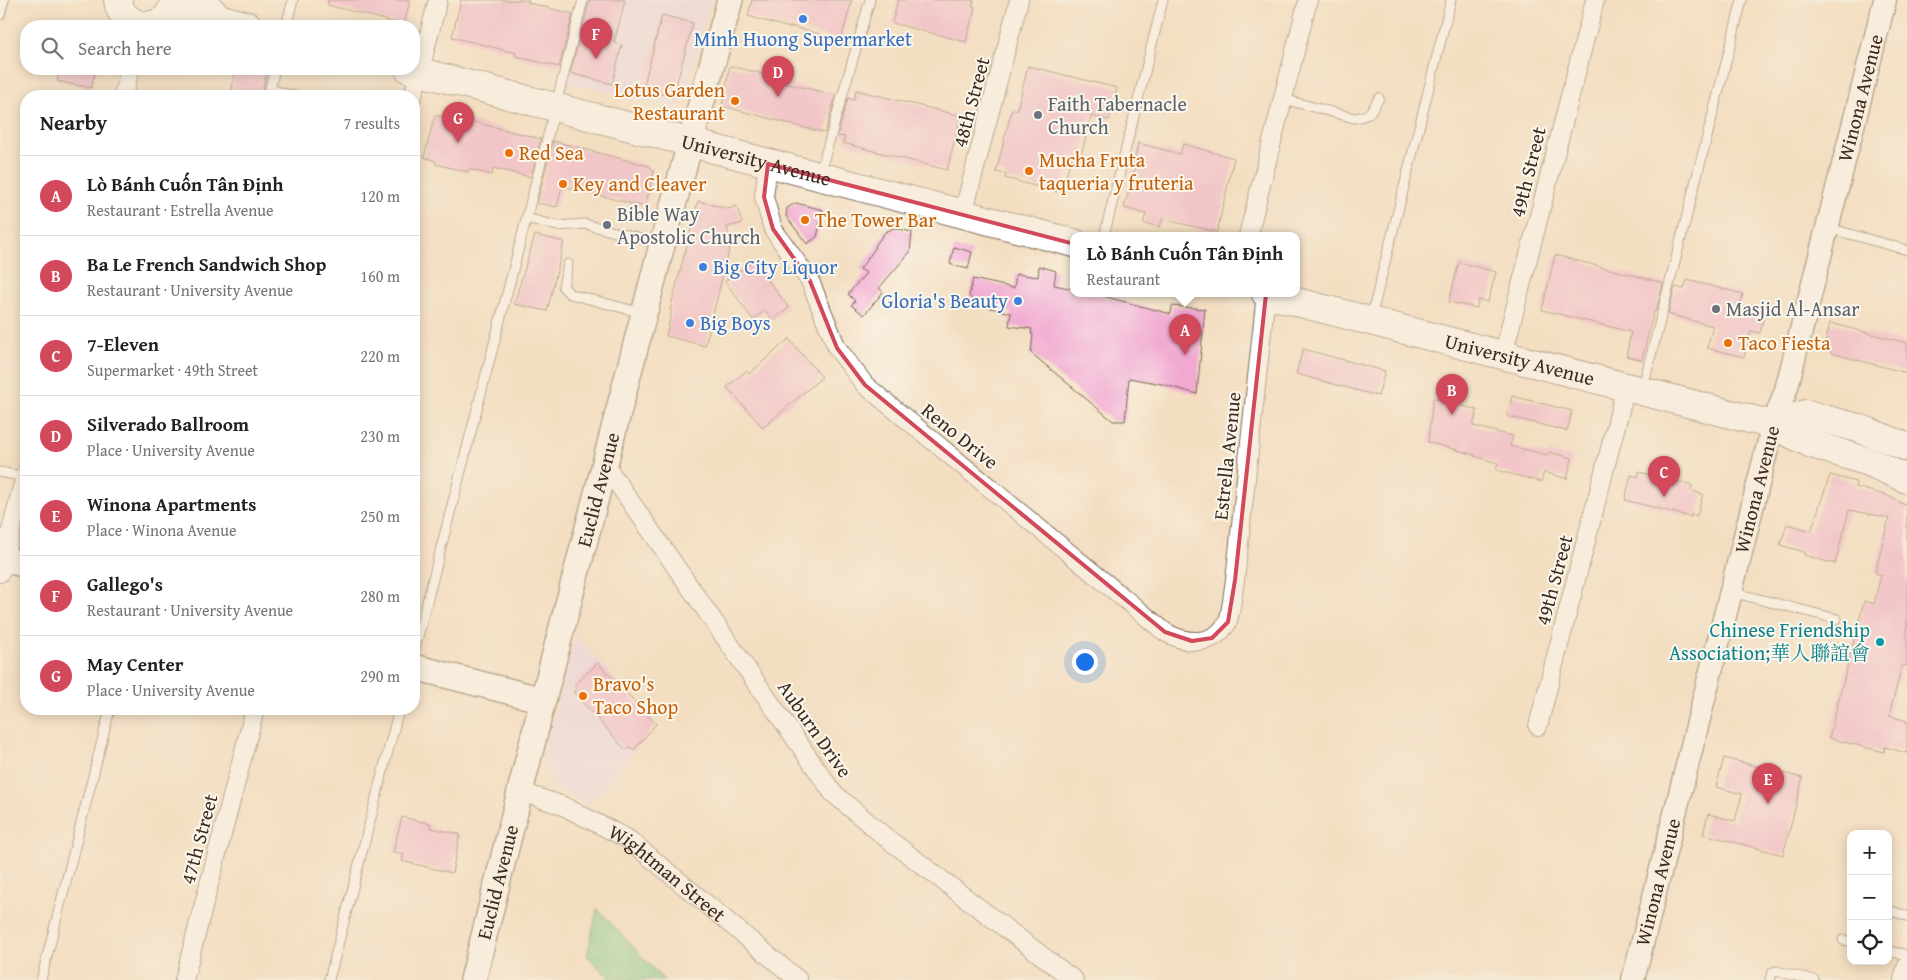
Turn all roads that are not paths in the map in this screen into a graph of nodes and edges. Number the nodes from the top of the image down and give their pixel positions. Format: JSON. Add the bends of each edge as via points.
{"nodes":[{"id":1,"x":4,"y":0,"type":"edge"},
{"id":2,"x":190,"y":0,"type":"edge"},
{"id":3,"x":293,"y":0,"type":"edge"},
{"id":4,"x":438,"y":0,"type":"edge"},
{"id":5,"x":583,"y":0,"type":"edge"},
{"id":6,"x":730,"y":0,"type":"edge"},
{"id":7,"x":870,"y":0,"type":"edge"},
{"id":8,"x":1019,"y":0,"type":"edge"},
{"id":9,"x":1163,"y":0,"type":"edge"},
{"id":10,"x":1308,"y":0,"type":"edge"},
{"id":11,"x":1451,"y":0,"type":"edge"},
{"id":12,"x":1594,"y":0,"type":"edge"},
{"id":13,"x":1742,"y":0,"type":"edge"},
{"id":14,"x":1885,"y":0,"type":"edge"},
{"id":15,"x":119,"y":9,"type":"edge"},
{"id":16,"x":0,"y":16,"type":"edge"},
{"id":17,"x":218,"y":18,"type":"junction"},
{"id":18,"x":129,"y":20,"type":"edge"},
{"id":19,"x":214,"y":20,"type":"edge"},
{"id":20,"x":226,"y":20,"type":"edge"},
{"id":21,"x":288,"y":20,"type":"edge"},
{"id":22,"x":420,"y":59,"type":"edge"},
{"id":23,"x":128,"y":75,"type":"edge"},
{"id":24,"x":274,"y":75,"type":"edge"},
{"id":25,"x":414,"y":79,"type":"edge"},
{"id":26,"x":125,"y":90,"type":"edge"},
{"id":27,"x":270,"y":90,"type":"edge"},
{"id":28,"x":1379,"y":98,"type":"dead end"},
{"id":29,"x":1283,"y":99,"type":"junction"},
{"id":30,"x":555,"y":107,"type":"junction"},
{"id":31,"x":690,"y":143,"type":"junction"},
{"id":32,"x":768,"y":164,"type":"junction"},
{"id":33,"x":819,"y":178,"type":"junction"},
{"id":34,"x":963,"y":214,"type":"junction"},
{"id":35,"x":526,"y":218,"type":"junction"},
{"id":36,"x":1827,"y":228,"type":"junction"},
{"id":37,"x":1105,"y":232,"type":"edge"},
{"id":38,"x":1249,"y":232,"type":"edge"},
{"id":39,"x":1070,"y":242,"type":"edge"},
{"id":40,"x":662,"y":245,"type":"junction"},
{"id":41,"x":1907,"y":250,"type":"edge"},
{"id":42,"x":568,"y":264,"type":"dead end"},
{"id":43,"x":1266,"y":297,"type":"edge"},
{"id":44,"x":1278,"y":297,"type":"edge"},
{"id":45,"x":645,"y":314,"type":"junction"},
{"id":46,"x":1370,"y":320,"type":"junction"},
{"id":47,"x":1503,"y":355,"type":"junction"},
{"id":48,"x":1634,"y":389,"type":"junction"},
{"id":49,"x":1773,"y":425,"type":"junction"},
{"id":50,"x":1907,"y":447,"type":"edge"},
{"id":51,"x":1868,"y":462,"type":"junction"},
{"id":52,"x":1907,"y":464,"type":"edge"},
{"id":53,"x":605,"y":465,"type":"junction"},
{"id":54,"x":0,"y":472,"type":"edge"},
{"id":55,"x":20,"y":474,"type":"edge"},
{"id":56,"x":1907,"y":479,"type":"edge"},
{"id":57,"x":20,"y":504,"type":"edge"},
{"id":58,"x":8,"y":564,"type":"edge"},
{"id":59,"x":1731,"y":592,"type":"junction"},
{"id":60,"x":1837,"y":619,"type":"dead end"},
{"id":61,"x":1228,"y":622,"type":"joint"},
{"id":62,"x":420,"y":629,"type":"edge"},
{"id":63,"x":420,"y":669,"type":"edge"},
{"id":64,"x":543,"y":700,"type":"junction"},
{"id":65,"x":108,"y":715,"type":"edge"},
{"id":66,"x":253,"y":715,"type":"edge"},
{"id":67,"x":397,"y":715,"type":"edge"},
{"id":68,"x":1538,"y":726,"type":"dead end"},
{"id":69,"x":521,"y":792,"type":"junction"},
{"id":70,"x":1892,"y":911,"type":"edge"},
{"id":71,"x":1907,"y":916,"type":"edge"},
{"id":72,"x":1892,"y":952,"type":"edge"},
{"id":73,"x":1907,"y":956,"type":"edge"},
{"id":74,"x":1907,"y":965,"type":"edge"},
{"id":75,"x":40,"y":980,"type":"edge"},
{"id":76,"x":184,"y":980,"type":"edge"},
{"id":77,"x":329,"y":980,"type":"edge"},
{"id":78,"x":473,"y":980,"type":"edge"},
{"id":79,"x":798,"y":980,"type":"edge"},
{"id":80,"x":1074,"y":980,"type":"edge"},
{"id":81,"x":1633,"y":980,"type":"edge"},
{"id":82,"x":1770,"y":980,"type":"edge"},
{"id":83,"x":1814,"y":980,"type":"edge"},
{"id":84,"x":1903,"y":980,"type":"edge"}],
"edges":[{"from":1,"to":16,"type":"lane"},
{"from":2,"to":17,"type":"main road","via":[[209,8]]},
{"from":3,"to":21,"type":"lane"},
{"from":4,"to":22,"type":"street"},
{"from":5,"to":30,"type":"lane"},
{"from":6,"to":31,"type":"main road","name":"Euclid Avenue"},
{"from":7,"to":33,"type":"lane"},
{"from":8,"to":34,"type":"street","name":"48th Street"},
{"from":9,"to":37,"type":"lane"},
{"from":10,"to":29,"type":"street"},
{"from":11,"to":46,"type":"lane"},
{"from":12,"to":47,"type":"street","name":"49th Street"},
{"from":13,"to":48,"type":"lane"},
{"from":14,"to":36,"type":"street","name":"Winona Avenue"},
{"from":15,"to":18,"type":"main road"},
{"from":17,"to":19,"type":"main road"},
{"from":17,"to":20,"type":"main road"},
{"from":23,"to":26,"type":"street"},
{"from":24,"to":27,"type":"lane"},
{"from":25,"to":30,"type":"main road","name":"University Avenue"},
{"from":28,"to":29,"type":"lane","via":[[1366,117],[1354,118]]},
{"from":29,"to":38,"type":"street"},
{"from":30,"to":31,"type":"main road","name":"University Avenue"},
{"from":30,"to":35,"type":"lane"},
{"from":31,"to":32,"type":"main road","name":"University Avenue"},
{"from":31,"to":40,"type":"main road","name":"Euclid Avenue"},
{"from":32,"to":33,"type":"main road","name":"University Avenue"},
{"from":32,"to":61,"type":"street","name":"Reno Drive","via":[[764,197],[773,229],[810,281],[837,348],[865,384],[1165,632],[1182,640],[1202,641],[1212,638]]},
{"from":33,"to":34,"type":"main road","name":"University Avenue"},
{"from":34,"to":39,"type":"main road","name":"University Avenue"},
{"from":35,"to":40,"type":"lane","via":[[557,226],[585,224]]},
{"from":35,"to":62,"type":"lane"},
{"from":36,"to":41,"type":"lane"},
{"from":36,"to":49,"type":"street","name":"Winona Avenue","via":[[1786,390]]},
{"from":40,"to":45,"type":"main road","name":"Euclid Avenue"},
{"from":42,"to":45,"type":"lane","via":[[562,287],[570,294]]},
{"from":43,"to":61,"type":"street","name":"Estrella Avenue"},
{"from":44,"to":46,"type":"main road","name":"University Avenue"},
{"from":45,"to":53,"type":"main road","name":"Euclid Avenue"},
{"from":46,"to":47,"type":"main road","name":"University Avenue"},
{"from":47,"to":48,"type":"main road","name":"University Avenue"},
{"from":48,"to":49,"type":"main road","name":"University Avenue"},
{"from":48,"to":68,"type":"street","name":"49th Street"},
{"from":49,"to":50,"type":"main road","via":[[1806,414],[1858,428]]},
{"from":49,"to":51,"type":"main road","name":"University Avenue","via":[[1812,444]]},
{"from":49,"to":59,"type":"street","name":"Winona Avenue"},
{"from":51,"to":52,"type":"main road","via":[[1881,457]]},
{"from":51,"to":56,"type":"main road","name":"University Avenue"},
{"from":53,"to":64,"type":"main road","name":"Euclid Avenue"},
{"from":53,"to":80,"type":"street","name":"Auburn Drive","via":[[833,792],[884,836]]},
{"from":54,"to":55,"type":"lane"},
{"from":57,"to":58,"type":"street"},
{"from":59,"to":60,"type":"lane"},
{"from":59,"to":81,"type":"street","name":"Winona Avenue"},
{"from":63,"to":64,"type":"main road"},
{"from":64,"to":69,"type":"main road","name":"Euclid Avenue"},
{"from":65,"to":75,"type":"lane"},
{"from":66,"to":76,"type":"street","name":"47th Street"},
{"from":67,"to":77,"type":"lane"},
{"from":69,"to":78,"type":"main road","name":"Euclid Avenue"},
{"from":69,"to":79,"type":"street","name":"Wightman Street","via":[[561,805],[628,839]]},
{"from":70,"to":71,"type":"lane"},
{"from":72,"to":73,"type":"lane"},
{"from":74,"to":84,"type":"street"},
{"from":82,"to":83,"type":"lane","via":[[1776,971]]}]}
